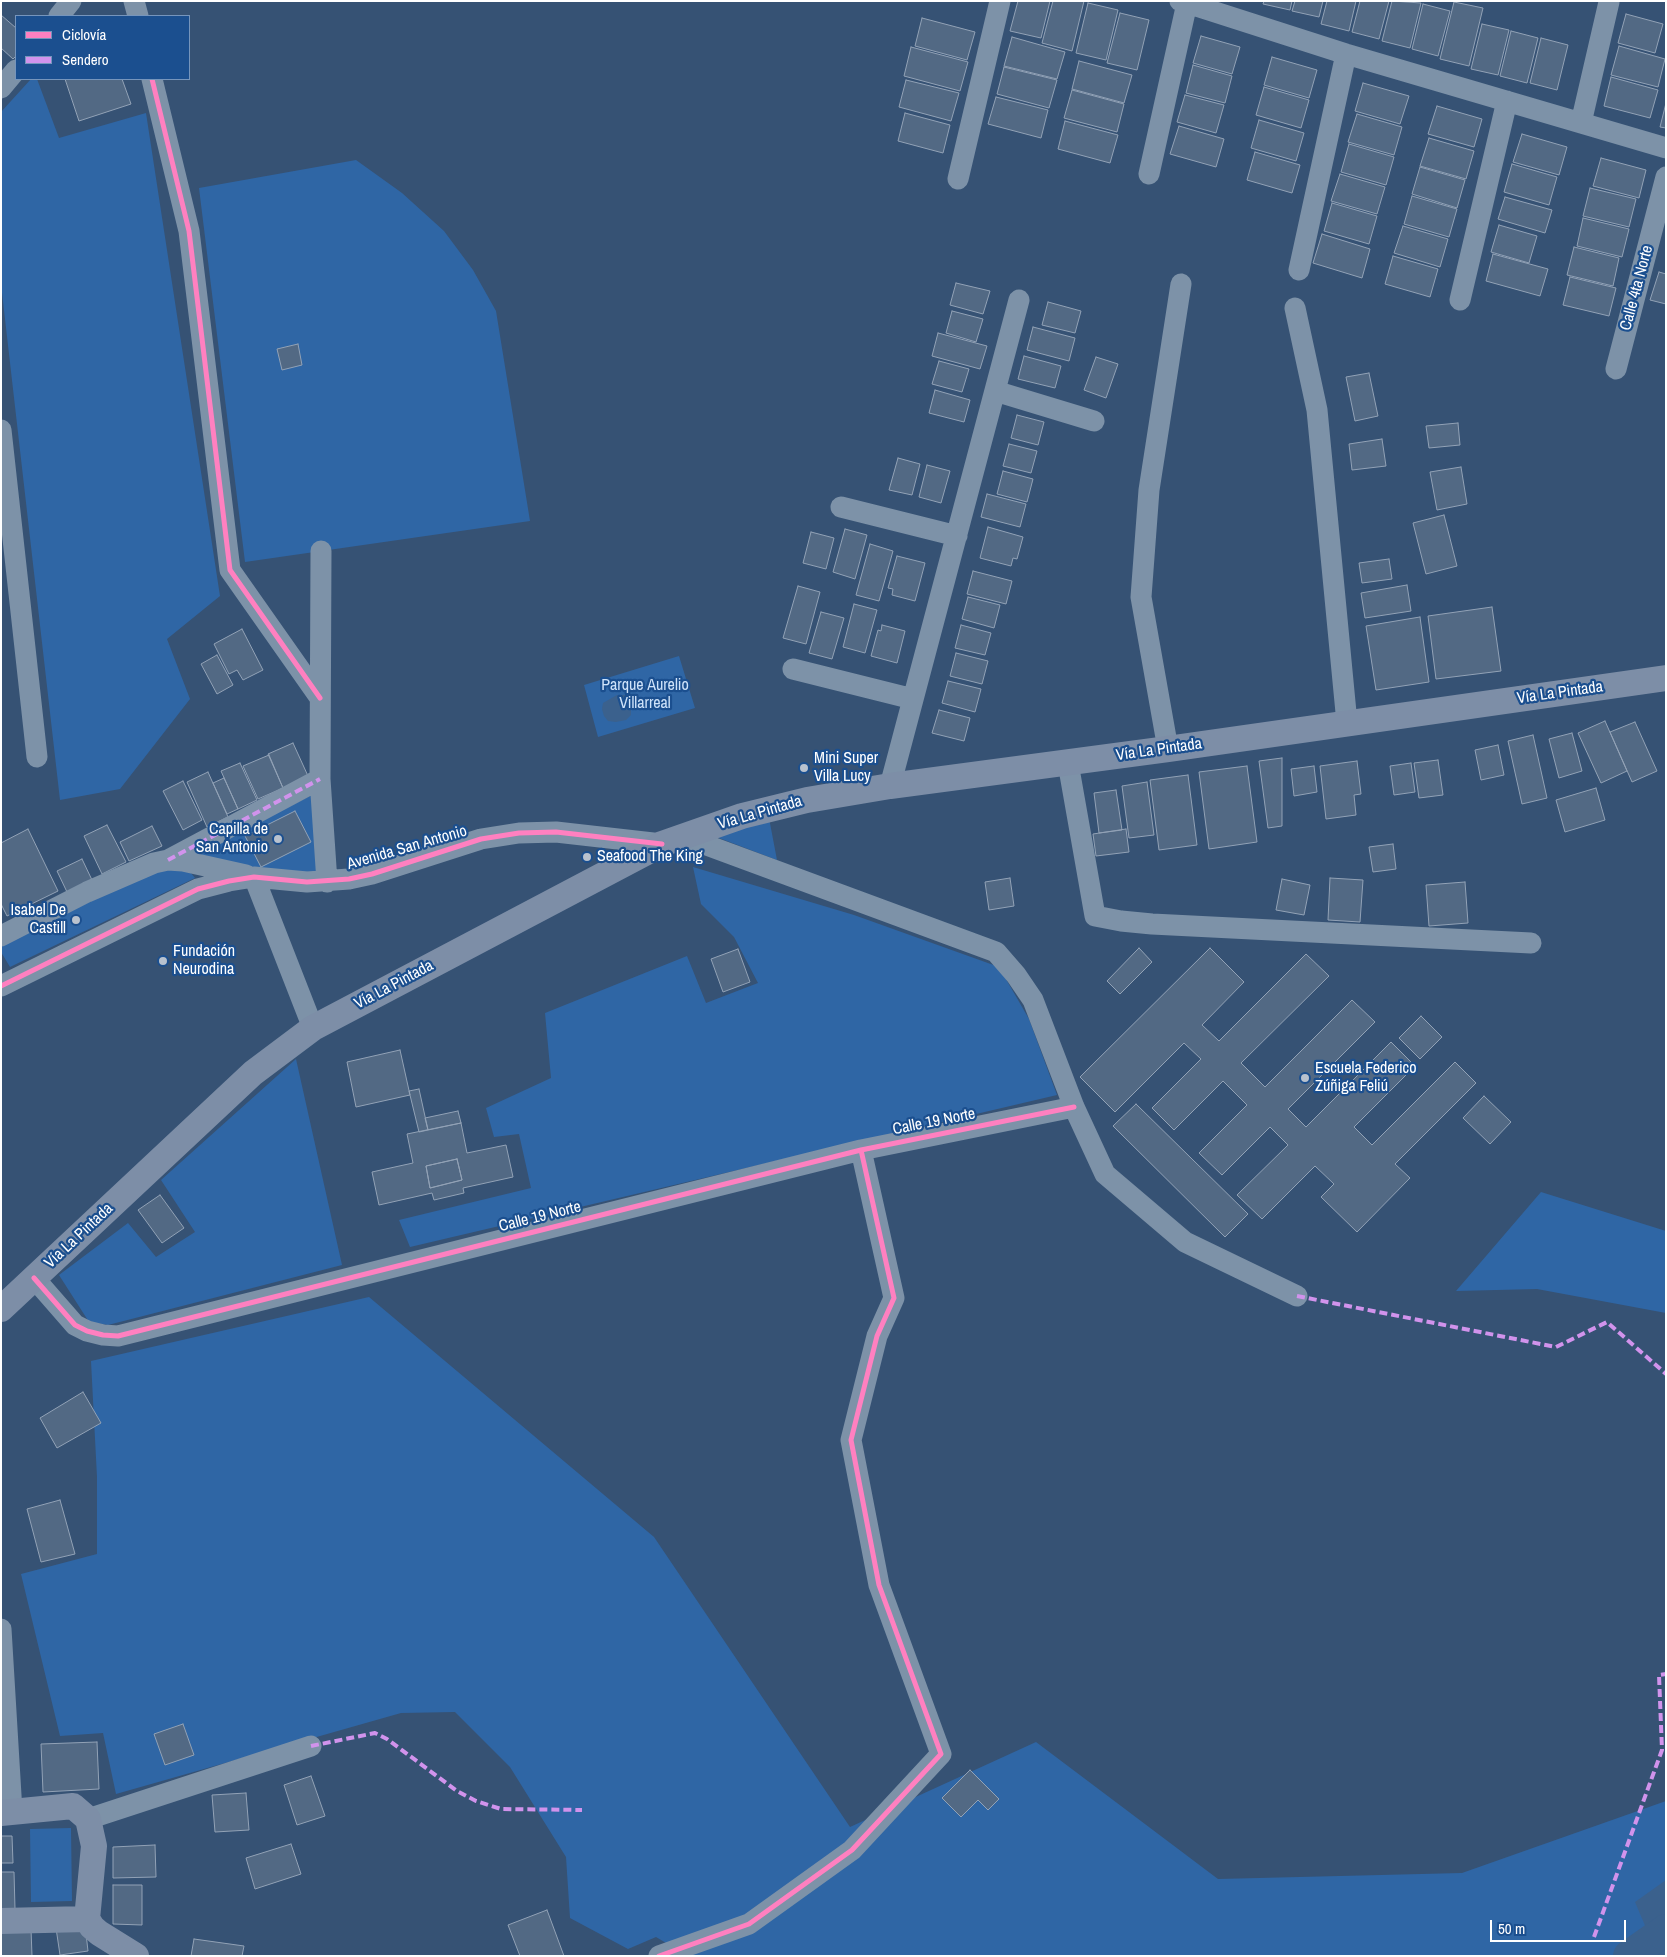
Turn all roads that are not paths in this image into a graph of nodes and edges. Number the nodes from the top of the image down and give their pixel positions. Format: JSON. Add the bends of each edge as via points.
{"nodes":[{"id":1,"x":71,"y":1,"type":"edge"},
{"id":2,"x":134,"y":1,"type":"edge"},
{"id":3,"x":1000,"y":1,"type":"edge"},
{"id":4,"x":1185,"y":2,"type":"edge"},
{"id":5,"x":1609,"y":2,"type":"edge"},
{"id":6,"x":61,"y":15,"type":"edge"},
{"id":7,"x":138,"y":15,"type":"edge"},
{"id":8,"x":1346,"y":54,"type":"junction"},
{"id":9,"x":15,"y":71,"type":"edge"},
{"id":10,"x":152,"y":80,"type":"edge"},
{"id":11,"x":1,"y":88,"type":"edge"},
{"id":12,"x":1508,"y":101,"type":"junction"},
{"id":13,"x":1580,"y":123,"type":"junction"},
{"id":14,"x":1666,"y":148,"type":"edge"},
{"id":15,"x":1149,"y":174,"type":"dead end"},
{"id":16,"x":1666,"y":177,"type":"edge"},
{"id":17,"x":958,"y":179,"type":"dead end"},
{"id":18,"x":1299,"y":270,"type":"dead end"},
{"id":19,"x":1181,"y":284,"type":"dead end"},
{"id":20,"x":1019,"y":300,"type":"dead end"},
{"id":21,"x":1460,"y":300,"type":"dead end"},
{"id":22,"x":1295,"y":308,"type":"dead end"},
{"id":23,"x":1616,"y":369,"type":"dead end"},
{"id":24,"x":995,"y":391,"type":"junction"},
{"id":25,"x":1094,"y":420,"type":"dead end"},
{"id":26,"x":1,"y":430,"type":"edge"},
{"id":27,"x":842,"y":507,"type":"dead end"},
{"id":28,"x":956,"y":536,"type":"junction"},
{"id":29,"x":321,"y":550,"type":"dead end"},
{"id":30,"x":793,"y":669,"type":"dead end"},
{"id":31,"x":1666,"y":678,"type":"edge"},
{"id":32,"x":320,"y":698,"type":"junction"},
{"id":33,"x":913,"y":699,"type":"junction"},
{"id":34,"x":1347,"y":723,"type":"junction"},
{"id":35,"x":1168,"y":749,"type":"junction"},
{"id":36,"x":37,"y":757,"type":"dead end"},
{"id":37,"x":1068,"y":763,"type":"junction"},
{"id":38,"x":320,"y":779,"type":"junction"},
{"id":39,"x":890,"y":786,"type":"junction"},
{"id":40,"x":672,"y":840,"type":"junction"},
{"id":41,"x":168,"y":860,"type":"junction"},
{"id":42,"x":254,"y":877,"type":"junction"},
{"id":43,"x":327,"y":882,"type":"junction"},
{"id":44,"x":1,"y":936,"type":"edge"},
{"id":45,"x":1531,"y":943,"type":"dead end"},
{"id":46,"x":1,"y":986,"type":"edge"},
{"id":47,"x":313,"y":1028,"type":"junction"},
{"id":48,"x":1074,"y":1107,"type":"junction"},
{"id":49,"x":861,"y":1150,"type":"junction"},
{"id":50,"x":34,"y":1278,"type":"junction"},
{"id":51,"x":1298,"y":1296,"type":"dead end"},
{"id":52,"x":1,"y":1309,"type":"edge"},
{"id":53,"x":1,"y":1629,"type":"edge"},
{"id":54,"x":311,"y":1746,"type":"dead end"},
{"id":55,"x":7,"y":1812,"type":"edge"},
{"id":56,"x":88,"y":1820,"type":"junction"},
{"id":57,"x":87,"y":1919,"type":"junction"},
{"id":58,"x":1,"y":1921,"type":"edge"},
{"id":59,"x":136,"y":1956,"type":"edge"},
{"id":60,"x":659,"y":1956,"type":"edge"}],
"edges":[{"from":1,"to":6,"type":"street"},
{"from":2,"to":7,"type":"street"},
{"from":3,"to":17,"type":"street"},
{"from":4,"to":8,"type":"street"},
{"from":4,"to":15,"type":"street"},
{"from":5,"to":13,"type":"street"},
{"from":8,"to":12,"type":"street"},
{"from":8,"to":18,"type":"street"},
{"from":9,"to":11,"type":"street"},
{"from":10,"to":32,"type":"street","via":[[189,231],[230,570]]},
{"from":12,"to":13,"type":"street"},
{"from":12,"to":21,"type":"street"},
{"from":13,"to":14,"type":"street"},
{"from":16,"to":23,"type":"street","name":"Calle 4ta Norte"},
{"from":19,"to":35,"type":"street","via":[[1149,490],[1141,597]]},
{"from":20,"to":24,"type":"street"},
{"from":22,"to":34,"type":"street","via":[[1317,410]]},
{"from":24,"to":25,"type":"street"},
{"from":24,"to":28,"type":"street"},
{"from":26,"to":36,"type":"street"},
{"from":27,"to":28,"type":"street"},
{"from":28,"to":33,"type":"street"},
{"from":29,"to":32,"type":"street"},
{"from":30,"to":33,"type":"street"},
{"from":31,"to":34,"type":"main road","name":"Vía La Pintada"},
{"from":32,"to":38,"type":"street"},
{"from":33,"to":39,"type":"street"},
{"from":34,"to":35,"type":"main road","name":"Vía La Pintada"},
{"from":35,"to":37,"type":"main road","name":"Vía La Pintada"},
{"from":37,"to":39,"type":"main road","name":"Vía La Pintada"},
{"from":37,"to":45,"type":"street","via":[[1095,916],[1152,924]]},
{"from":38,"to":41,"type":"street"},
{"from":38,"to":43,"type":"street"},
{"from":39,"to":40,"type":"main road","name":"Vía La Pintada","via":[[807,800],[742,816]]},
{"from":40,"to":43,"type":"street","name":"Avenida San Antonio","via":[[556,832],[519,833],[481,839],[372,874]]},
{"from":40,"to":47,"type":"main road","name":"Vía La Pintada"},
{"from":40,"to":48,"type":"street","name":"Avenida San Antonio","via":[[996,952],[1033,1000]]},
{"from":41,"to":42,"type":"street"},
{"from":41,"to":44,"type":"street","via":[[139,868]]},
{"from":42,"to":43,"type":"street","name":"Avenida San Antonio","via":[[289,882]]},
{"from":42,"to":46,"type":"street","name":"Avenida San Antonio","via":[[198,890]]},
{"from":42,"to":47,"type":"street"},
{"from":47,"to":50,"type":"main road","name":"Vía La Pintada","via":[[253,1073]]},
{"from":48,"to":49,"type":"street","name":"Calle 19 Norte"},
{"from":48,"to":51,"type":"street","name":"Avenida San Antonio","via":[[1105,1174],[1185,1242]]},
{"from":49,"to":50,"type":"street","name":"Calle 19 Norte","via":[[118,1336],[87,1331],[75,1325]]},
{"from":49,"to":60,"type":"street","via":[[894,1298],[877,1336],[852,1440],[879,1585],[941,1754],[844,1856],[749,1924]]},
{"from":50,"to":52,"type":"main road","name":"Vía La Pintada"},
{"from":53,"to":55,"type":"street"},
{"from":54,"to":56,"type":"street"},
{"from":55,"to":56,"type":"main road","via":[[73,1806]]},
{"from":56,"to":57,"type":"main road","via":[[94,1846]]},
{"from":57,"to":58,"type":"main road"},
{"from":57,"to":59,"type":"main road","via":[[92,1927]]}]}
